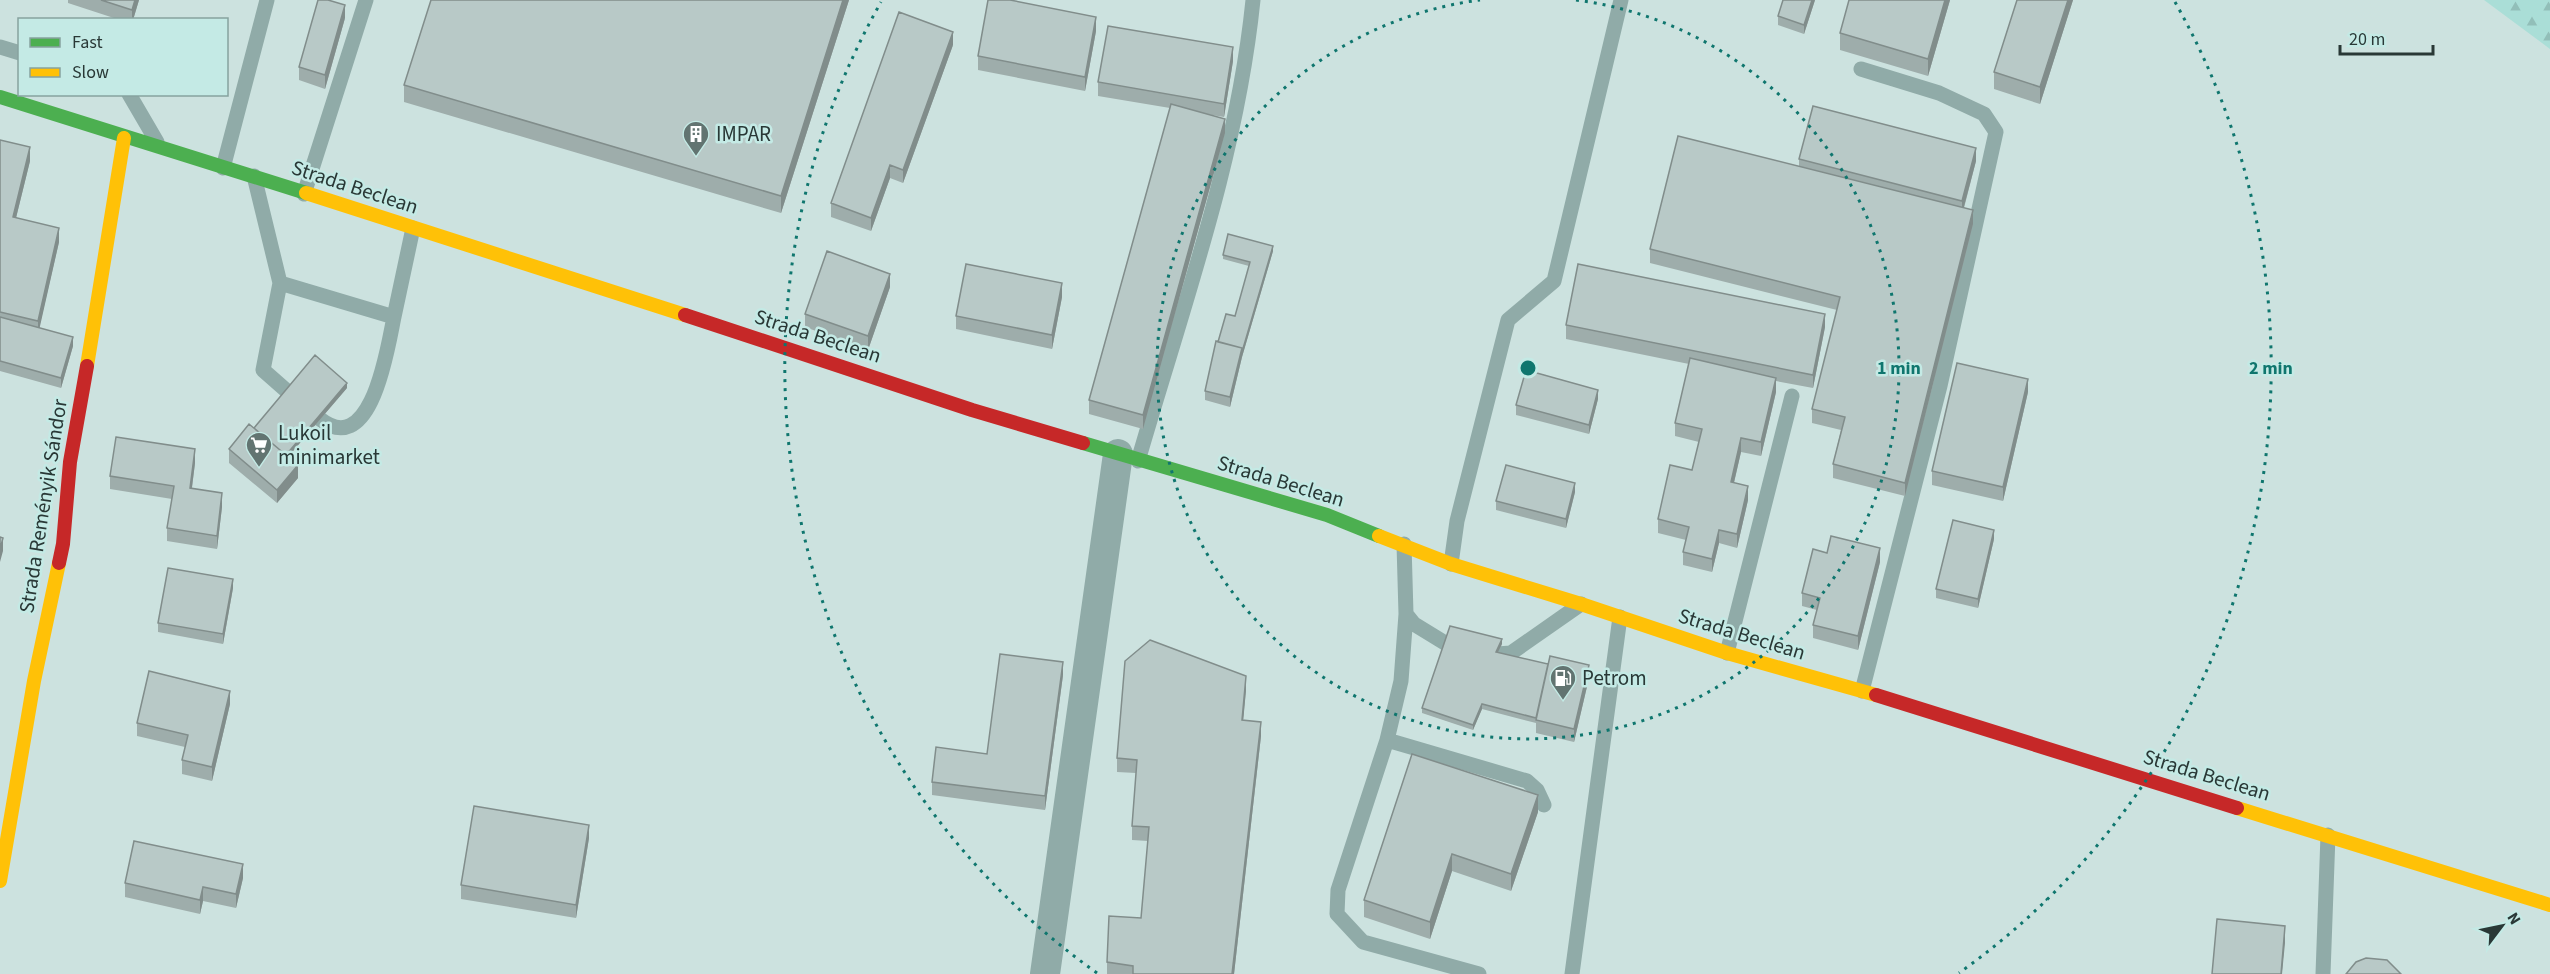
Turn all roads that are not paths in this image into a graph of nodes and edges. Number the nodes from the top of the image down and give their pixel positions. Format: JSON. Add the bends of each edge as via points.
{"nodes":[{"id":1,"x":267,"y":0,"type":"edge"},
{"id":2,"x":366,"y":0,"type":"edge"},
{"id":3,"x":1253,"y":0,"type":"edge"},
{"id":4,"x":1621,"y":0,"type":"edge"},
{"id":5,"x":0,"y":47,"type":"edge"},
{"id":6,"x":18,"y":52,"type":"edge"},
{"id":7,"x":1861,"y":69,"type":"dead end"},
{"id":8,"x":130,"y":96,"type":"edge"},
{"id":9,"x":0,"y":97,"type":"edge"},
{"id":10,"x":124,"y":138,"type":"junction"},
{"id":11,"x":160,"y":147,"type":"junction"},
{"id":12,"x":223,"y":168,"type":"junction"},
{"id":13,"x":254,"y":176,"type":"junction"},
{"id":14,"x":304,"y":194,"type":"junction"},
{"id":15,"x":413,"y":228,"type":"junction"},
{"id":16,"x":280,"y":283,"type":"junction"},
{"id":17,"x":394,"y":316,"type":"junction"},
{"id":18,"x":288,"y":392,"type":"edge"},
{"id":19,"x":1792,"y":396,"type":"dead end"},
{"id":20,"x":320,"y":419,"type":"edge"},
{"id":21,"x":1128,"y":458,"type":"junction"},
{"id":22,"x":1404,"y":544,"type":"junction"},
{"id":23,"x":1451,"y":564,"type":"junction"},
{"id":24,"x":1581,"y":604,"type":"junction"},
{"id":25,"x":1406,"y":615,"type":"junction"},
{"id":26,"x":1620,"y":617,"type":"junction"},
{"id":27,"x":1445,"y":643,"type":"edge"},
{"id":28,"x":1727,"y":653,"type":"junction"},
{"id":29,"x":1497,"y":654,"type":"edge"},
{"id":30,"x":1862,"y":691,"type":"junction"},
{"id":31,"x":1387,"y":740,"type":"junction"},
{"id":32,"x":1544,"y":805,"type":"dead end"},
{"id":33,"x":2328,"y":835,"type":"junction"},
{"id":34,"x":0,"y":881,"type":"edge"},
{"id":35,"x":2550,"y":905,"type":"edge"},
{"id":36,"x":1045,"y":974,"type":"edge"},
{"id":37,"x":1479,"y":974,"type":"edge"},
{"id":38,"x":1572,"y":974,"type":"edge"},
{"id":39,"x":2323,"y":974,"type":"edge"}],
"edges":[{"from":1,"to":12,"type":"lane"},
{"from":2,"to":14,"type":"lane"},
{"from":3,"to":21,"type":"lane","via":[[1238,112],[1217,189]]},
{"from":4,"to":23,"type":"lane","via":[[1554,281],[1508,320],[1457,521]]},
{"from":5,"to":6,"type":"lane"},
{"from":7,"to":30,"type":"lane","via":[[1939,93],[1984,114],[1996,132],[1940,386]]},
{"from":8,"to":11,"type":"lane"},
{"from":9,"to":10,"type":"main road","name":"Strada Beclean"},
{"from":10,"to":11,"type":"main road","name":"Strada Beclean"},
{"from":10,"to":34,"type":"main road","name":"Strada Reményik Sándor","via":[[70,462],[63,544],[34,681]]},
{"from":11,"to":12,"type":"main road","name":"Strada Beclean"},
{"from":12,"to":13,"type":"main road","name":"Strada Beclean"},
{"from":13,"to":14,"type":"main road","name":"Strada Beclean"},
{"from":13,"to":16,"type":"lane"},
{"from":14,"to":15,"type":"main road","name":"Strada Beclean"},
{"from":15,"to":17,"type":"lane"},
{"from":15,"to":21,"type":"main road","name":"Strada Beclean"},
{"from":16,"to":17,"type":"lane"},
{"from":16,"to":18,"type":"lane","via":[[264,370]]},
{"from":17,"to":20,"type":"lane","via":[[371,404],[346,427],[329,426]]},
{"from":19,"to":28,"type":"lane"},
{"from":21,"to":22,"type":"main road","name":"Strada Beclean","via":[[1327,515]]},
{"from":21,"to":36,"type":"street"},
{"from":22,"to":23,"type":"main road","name":"Strada Beclean"},
{"from":22,"to":25,"type":"lane"},
{"from":23,"to":24,"type":"main road","name":"Strada Beclean"},
{"from":24,"to":26,"type":"main road","name":"Strada Beclean"},
{"from":24,"to":29,"type":"lane","via":[[1511,653]]},
{"from":25,"to":27,"type":"lane"},
{"from":25,"to":31,"type":"lane","via":[[1401,681]]},
{"from":26,"to":28,"type":"main road","name":"Strada Beclean"},
{"from":26,"to":38,"type":"lane"},
{"from":28,"to":30,"type":"main road","name":"Strada Beclean"},
{"from":30,"to":33,"type":"main road","name":"Strada Beclean"},
{"from":31,"to":32,"type":"lane","via":[[1527,781]]},
{"from":31,"to":37,"type":"lane","via":[[1338,890],[1337,914],[1363,942]]},
{"from":33,"to":35,"type":"main road","name":"Strada Beclean"},
{"from":33,"to":39,"type":"lane"}]}
